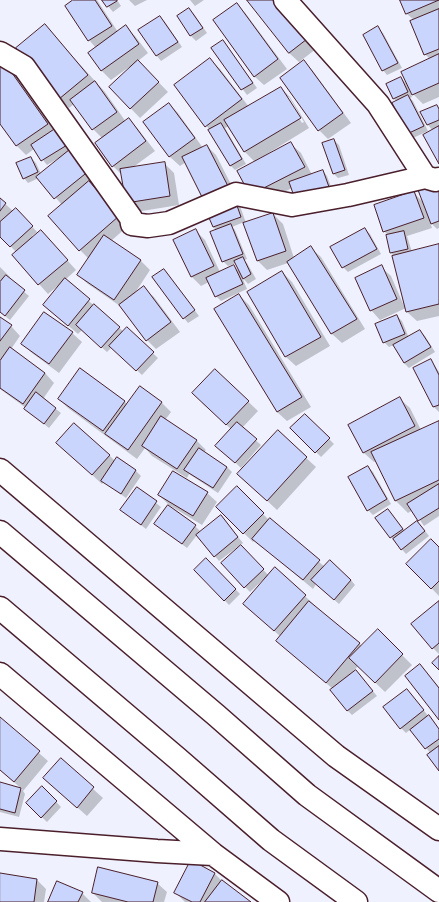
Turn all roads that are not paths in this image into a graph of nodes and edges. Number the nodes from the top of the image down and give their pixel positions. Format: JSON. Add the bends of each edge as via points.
{"nodes":[{"id":1,"x":285,"y":0,"type":"edge"},
{"id":2,"x":0,"y":53,"type":"edge"},
{"id":3,"x":432,"y":178,"type":"edge"},
{"id":4,"x":0,"y":470,"type":"edge"},
{"id":5,"x":0,"y":532,"type":"edge"},
{"id":6,"x":0,"y":608,"type":"edge"},
{"id":7,"x":0,"y":674,"type":"edge"},
{"id":8,"x":439,"y":829,"type":"edge"},
{"id":9,"x":0,"y":839,"type":"edge"},
{"id":10,"x":213,"y":854,"type":"junction"},
{"id":11,"x":439,"y":891,"type":"edge"},
{"id":12,"x":278,"y":902,"type":"edge"},
{"id":13,"x":356,"y":902,"type":"edge"}],
"edges":[{"from":1,"to":3,"type":"main road","via":[[378,104]]},
{"from":2,"to":3,"type":"main road","via":[[24,67],[131,218],[132,224],[148,226],[169,223],[236,194],[292,205]]},
{"from":4,"to":8,"type":"main road","via":[[336,756]]},
{"from":5,"to":11,"type":"main road","via":[[307,795]]},
{"from":6,"to":13,"type":"main road","via":[[271,840]]},
{"from":7,"to":10,"type":"main road"},
{"from":9,"to":10,"type":"main road"},
{"from":10,"to":12,"type":"main road"}]}
